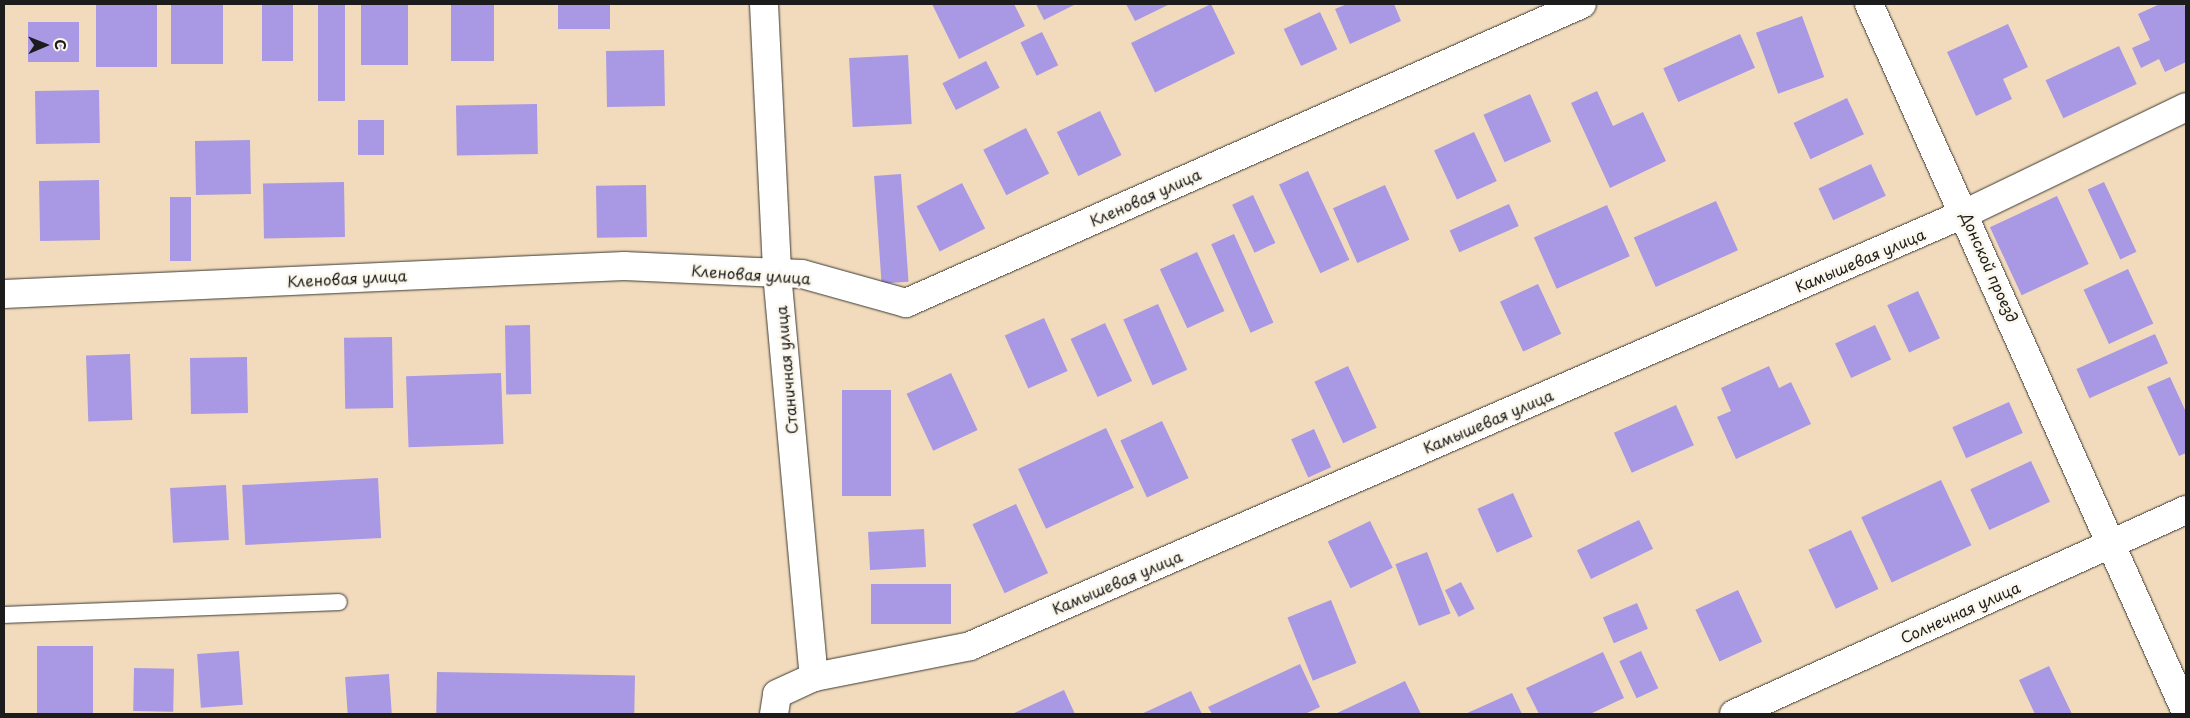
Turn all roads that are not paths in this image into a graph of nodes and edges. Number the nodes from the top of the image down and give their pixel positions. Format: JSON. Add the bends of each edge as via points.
{"nodes":[{"id":1,"x":764,"y":4,"type":"edge"},
{"id":2,"x":1582,"y":4,"type":"edge"},
{"id":3,"x":1869,"y":4,"type":"edge"},
{"id":4,"x":2186,"y":107,"type":"edge"},
{"id":5,"x":1966,"y":213,"type":"junction"},
{"id":6,"x":777,"y":273,"type":"junction"},
{"id":7,"x":4,"y":294,"type":"edge"},
{"id":8,"x":2186,"y":510,"type":"edge"},
{"id":9,"x":2111,"y":542,"type":"junction"},
{"id":10,"x":339,"y":602,"type":"dead end"},
{"id":11,"x":4,"y":615,"type":"edge"},
{"id":12,"x":814,"y":677,"type":"junction"},
{"id":13,"x":776,"y":704,"type":"edge"},
{"id":14,"x":2186,"y":712,"type":"edge"},
{"id":15,"x":1734,"y":714,"type":"edge"}],
"edges":[{"from":1,"to":6,"type":"street","name":"Станичная улица"},
{"from":2,"to":6,"type":"street","name":"Кленовая улица","via":[[906,303],[802,274]]},
{"from":3,"to":5,"type":"street","name":"Донской проезд"},
{"from":4,"to":5,"type":"street","name":"Камышевая улица"},
{"from":5,"to":9,"type":"street","name":"Донской проезд"},
{"from":5,"to":12,"type":"street","name":"Камышевая улица","via":[[970,646]]},
{"from":6,"to":7,"type":"street","name":"Кленовая улица","via":[[624,266]]},
{"from":6,"to":12,"type":"street","name":"Станичная улица"},
{"from":8,"to":9,"type":"street","name":"Солнечная улица"},
{"from":9,"to":14,"type":"street","name":"Донской проезд"},
{"from":9,"to":15,"type":"street","name":"Солнечная улица"},
{"from":10,"to":11,"type":"lane"},
{"from":12,"to":13,"type":"street","name":"Камышевая улица"}]}
